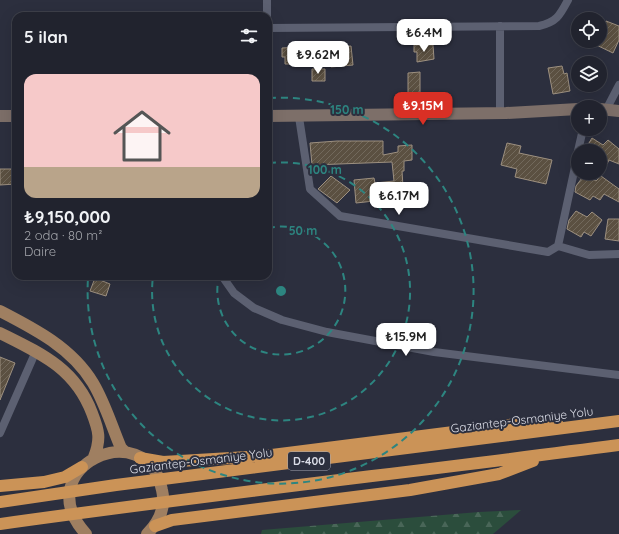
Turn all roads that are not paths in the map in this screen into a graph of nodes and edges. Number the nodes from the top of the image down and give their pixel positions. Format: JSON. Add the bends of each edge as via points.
{"nodes":[{"id":1,"x":267,"y":0,"type":"edge"},
{"id":2,"x":568,"y":0,"type":"edge"},
{"id":3,"x":267,"y":12,"type":"edge"},
{"id":4,"x":500,"y":26,"type":"junction"},
{"id":5,"x":272,"y":28,"type":"edge"},
{"id":6,"x":619,"y":85,"type":"edge"},
{"id":7,"x":607,"y":102,"type":"edge"},
{"id":8,"x":571,"y":109,"type":"edge"},
{"id":9,"x":607,"y":109,"type":"edge"},
{"id":10,"x":619,"y":111,"type":"edge"},
{"id":11,"x":500,"y":113,"type":"junction"},
{"id":12,"x":0,"y":116,"type":"edge"},
{"id":13,"x":12,"y":116,"type":"edge"},
{"id":14,"x":272,"y":116,"type":"edge"},
{"id":15,"x":299,"y":117,"type":"junction"},
{"id":16,"x":572,"y":180,"type":"edge"},
{"id":17,"x":558,"y":246,"type":"junction"},
{"id":18,"x":619,"y":254,"type":"edge"},
{"id":19,"x":225,"y":280,"type":"edge"},
{"id":20,"x":0,"y":311,"type":"edge"},
{"id":21,"x":0,"y":332,"type":"edge"},
{"id":22,"x":36,"y":351,"type":"junction"},
{"id":23,"x":619,"y":375,"type":"edge"},
{"id":24,"x":619,"y":421,"type":"edge"},
{"id":25,"x":573,"y":427,"type":"junction"},
{"id":26,"x":0,"y":433,"type":"edge"},
{"id":27,"x":619,"y":445,"type":"edge"},
{"id":28,"x":125,"y":452,"type":"junction"},
{"id":29,"x":553,"y":454,"type":"junction"},
{"id":30,"x":94,"y":457,"type":"junction"},
{"id":31,"x":140,"y":458,"type":"junction"},
{"id":32,"x":82,"y":467,"type":"junction"},
{"id":33,"x":0,"y":486,"type":"edge"},
{"id":34,"x":0,"y":502,"type":"edge"},
{"id":35,"x":0,"y":524,"type":"edge"},
{"id":36,"x":154,"y":526,"type":"edge"},
{"id":37,"x":86,"y":534,"type":"edge"}],
"edges":[{"from":1,"to":3,"type":"street"},
{"from":2,"to":4,"type":"street","via":[[552,23],[540,26]]},
{"from":4,"to":5,"type":"street"},
{"from":4,"to":11,"type":"street"},
{"from":6,"to":7,"type":"street"},
{"from":8,"to":11,"type":"street"},
{"from":9,"to":10,"type":"street"},
{"from":11,"to":15,"type":"street"},
{"from":12,"to":13,"type":"street"},
{"from":14,"to":15,"type":"street"},
{"from":15,"to":17,"type":"street","via":[[310,189],[340,216],[548,252]]},
{"from":16,"to":17,"type":"street"},
{"from":17,"to":18,"type":"street","via":[[589,256]]},
{"from":19,"to":23,"type":"street","via":[[234,293],[254,308],[282,320],[327,332],[434,352]]},
{"from":20,"to":28,"type":"main road","via":[[41,332],[62,348],[83,370],[93,383]]},
{"from":21,"to":22,"type":"main road"},
{"from":22,"to":26,"type":"street"},
{"from":22,"to":30,"type":"main road","via":[[67,373],[82,391],[98,429],[99,443]]},
{"from":24,"to":25,"type":"highway","name":"Gaziantep-Osmaniye Yolu","number":"D-400"},
{"from":25,"to":31,"type":"highway","via":[[531,422],[264,456],[163,462]]},
{"from":25,"to":34,"type":"highway","name":"Gaziantep-Osmaniye Yolu","number":"D-400"},
{"from":27,"to":29,"type":"highway","number":"D-400"},
{"from":28,"to":30,"type":"main road","via":[[109,452]]},
{"from":28,"to":31,"type":"main road"},
{"from":29,"to":35,"type":"highway","number":"D-400"},
{"from":29,"to":36,"type":"highway","via":[[499,474],[410,490],[172,520]]},
{"from":30,"to":32,"type":"main road"},
{"from":31,"to":36,"type":"main road","via":[[156,473],[163,494]]},
{"from":32,"to":33,"type":"highway","via":[[65,478]]},
{"from":32,"to":37,"type":"main road","via":[[73,480],[70,495],[71,511],[77,525]]}]}
